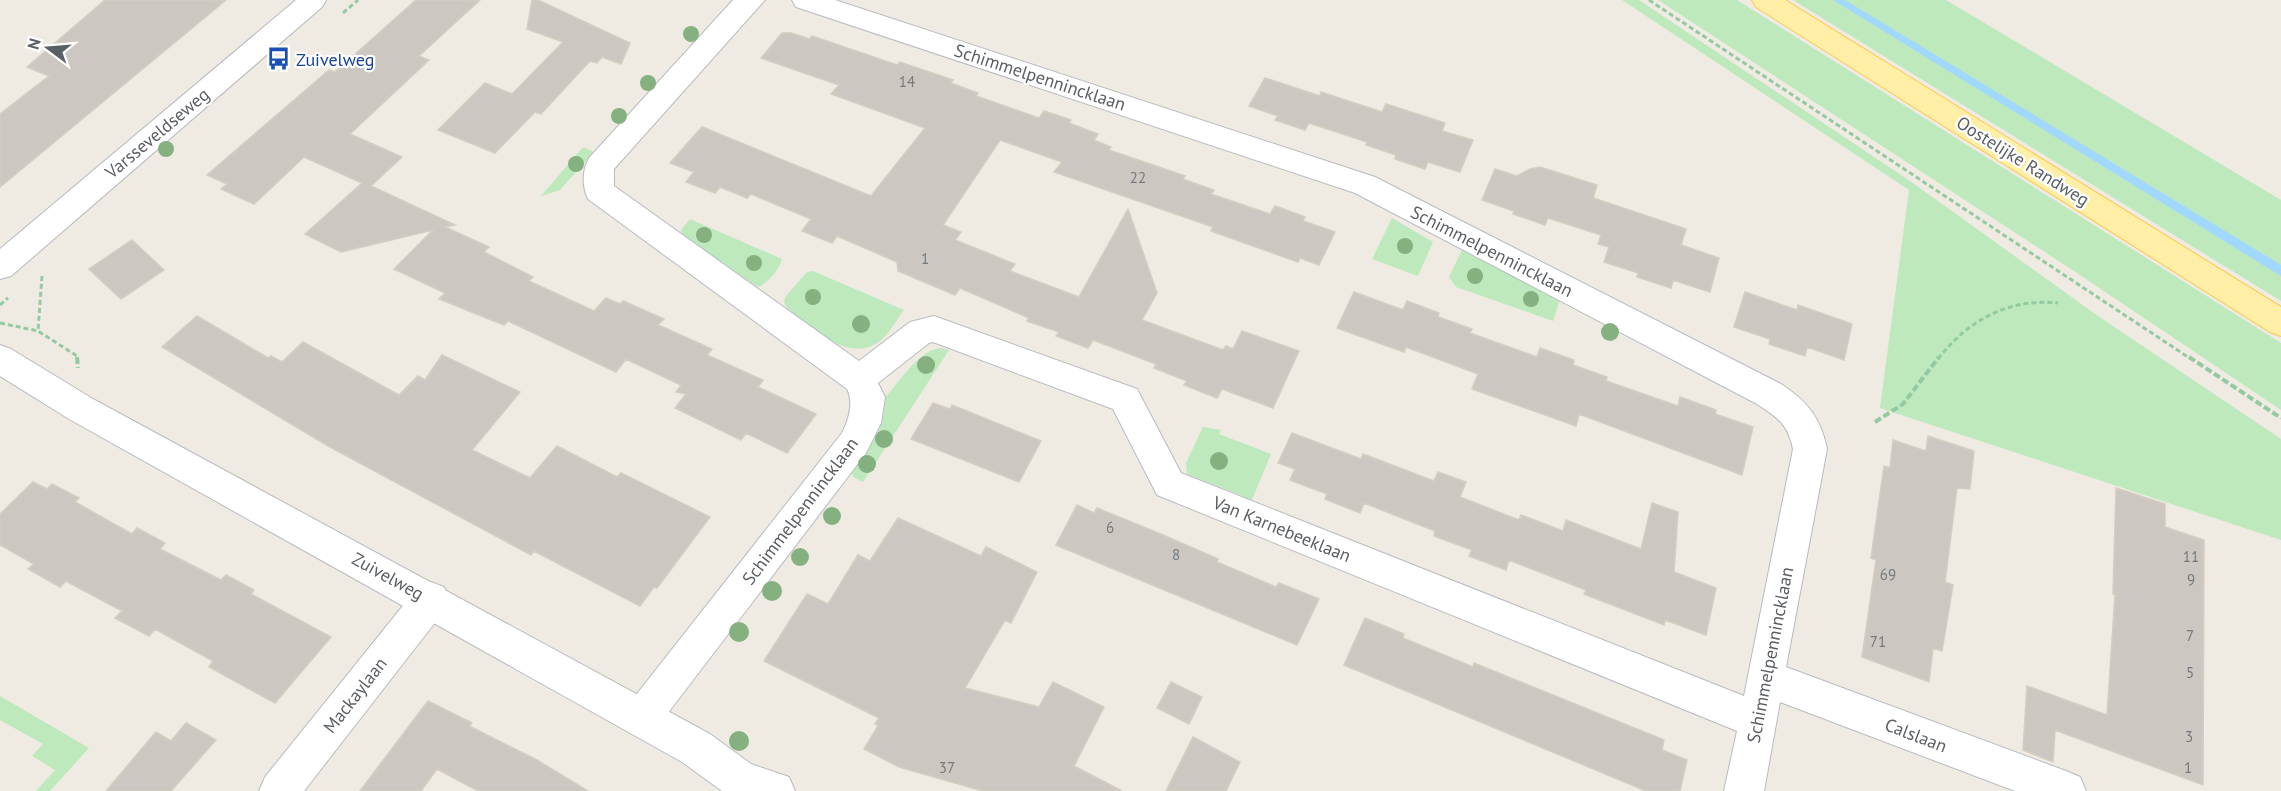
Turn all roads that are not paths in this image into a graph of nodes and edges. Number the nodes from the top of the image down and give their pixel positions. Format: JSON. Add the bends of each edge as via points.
{"nodes":[{"id":1,"x":314,"y":0,"type":"edge"},
{"id":2,"x":752,"y":0,"type":"edge"},
{"id":3,"x":805,"y":0,"type":"edge"},
{"id":4,"x":1765,"y":0,"type":"edge"},
{"id":5,"x":0,"y":267,"type":"edge"},
{"id":6,"x":2281,"y":323,"type":"edge"},
{"id":7,"x":0,"y":359,"type":"edge"},
{"id":8,"x":859,"y":379,"type":"junction"},
{"id":9,"x":431,"y":599,"type":"junction"},
{"id":10,"x":1766,"y":678,"type":"junction"},
{"id":11,"x":642,"y":717,"type":"junction"},
{"id":12,"x":1756,"y":720,"type":"junction"},
{"id":13,"x":279,"y":791,"type":"edge"},
{"id":14,"x":775,"y":791,"type":"edge"},
{"id":15,"x":1744,"y":791,"type":"edge"},
{"id":16,"x":2066,"y":791,"type":"edge"}],
"edges":[{"from":1,"to":5,"type":"street","name":"Varsseveldseweg"},
{"from":2,"to":8,"type":"street","via":[[599,166],[599,191]]},
{"from":3,"to":10,"type":"street","name":"Schimmelpennincklaan","via":[[1365,185],[1796,411],[1807,429],[1810,449]]},
{"from":4,"to":6,"type":"main road","name":"Oostelijke Randweg"},
{"from":7,"to":9,"type":"street","name":"Zuivelweg","via":[[81,409]]},
{"from":8,"to":11,"type":"street","name":"Schimmelpennincklaan","via":[[868,397],[864,423],[854,443]]},
{"from":8,"to":12,"type":"street","name":"Van Karnebeeklaan","via":[[921,331],[934,329],[1125,399],[1168,484]]},
{"from":9,"to":11,"type":"street","name":"Zuivelweg"},
{"from":9,"to":13,"type":"street","name":"Mackaylaan"},
{"from":10,"to":12,"type":"street","name":"Schimmelpennincklaan"},
{"from":10,"to":16,"type":"street","name":"Calslaan"},
{"from":11,"to":14,"type":"street","name":"Zuivelweg","via":[[696,747],[741,781]]},
{"from":12,"to":15,"type":"street","name":"Schimmelpennincklaan"}]}
